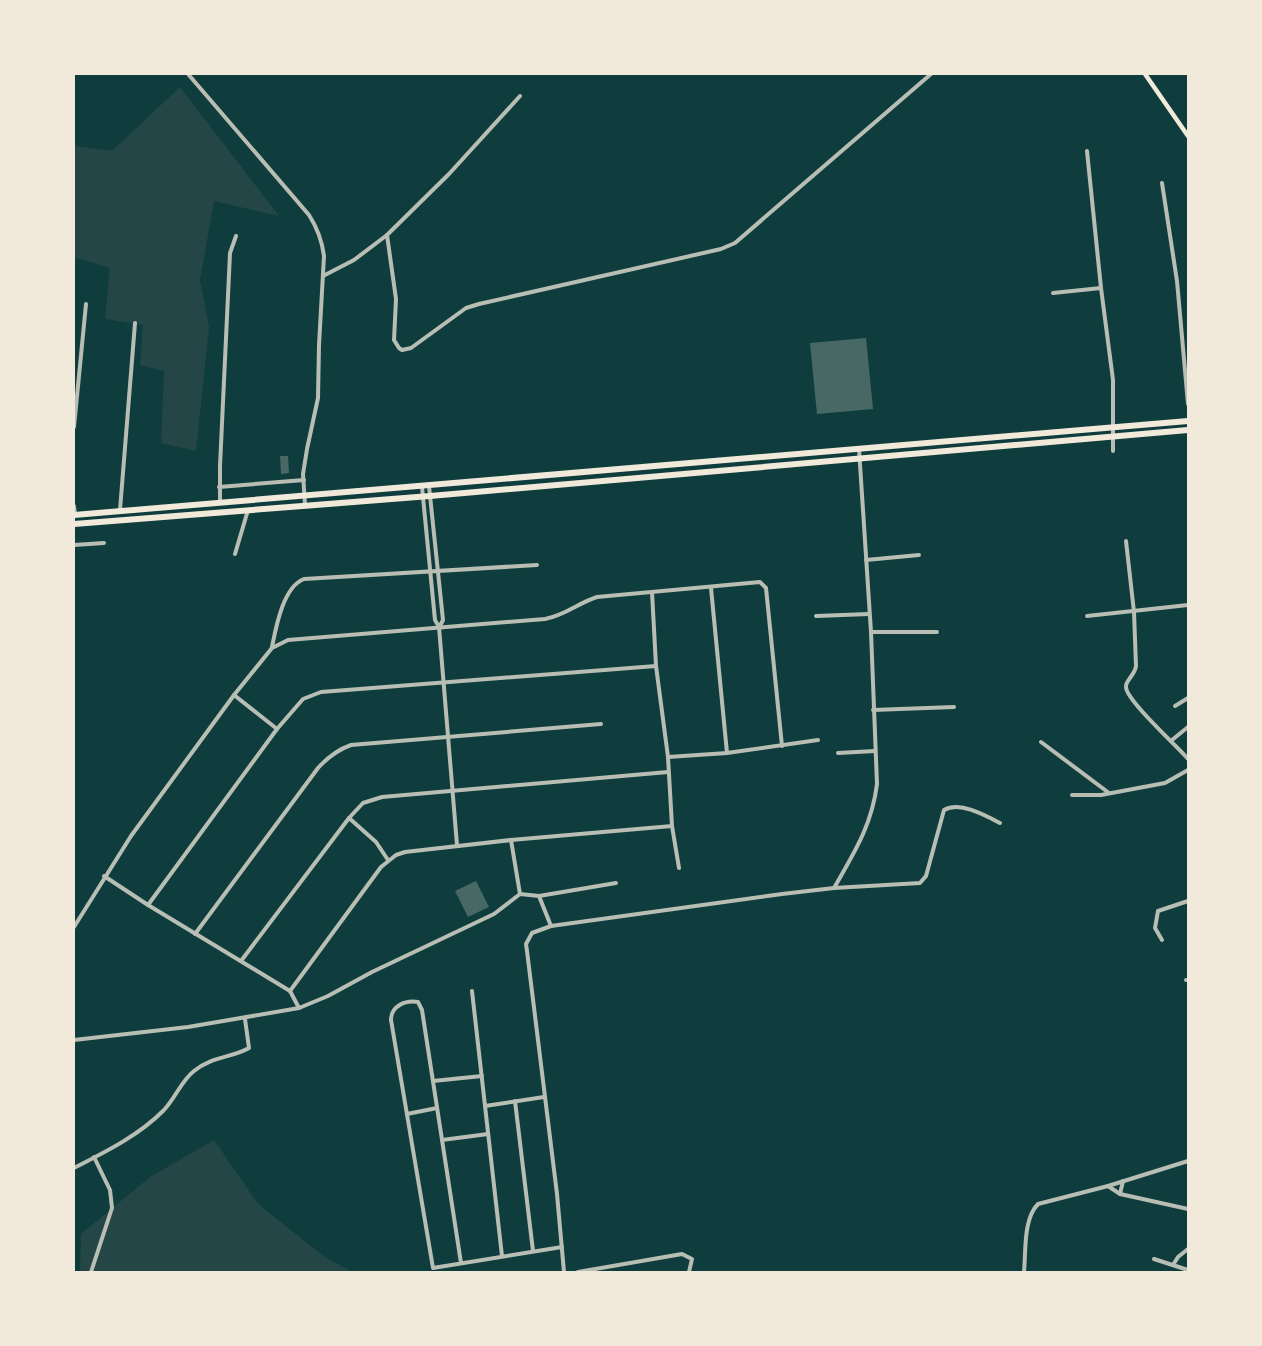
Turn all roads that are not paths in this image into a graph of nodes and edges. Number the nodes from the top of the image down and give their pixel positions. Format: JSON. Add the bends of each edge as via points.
{"nodes":[{"id":1,"x":188,"y":74,"type":"edge"},
{"id":2,"x":931,"y":74,"type":"edge"},
{"id":3,"x":1145,"y":74,"type":"edge"},
{"id":4,"x":520,"y":96,"type":"dead end"},
{"id":5,"x":1188,"y":136,"type":"edge"},
{"id":6,"x":1087,"y":151,"type":"dead end"},
{"id":7,"x":1162,"y":183,"type":"dead end"},
{"id":8,"x":387,"y":235,"type":"junction"},
{"id":9,"x":236,"y":236,"type":"dead end"},
{"id":10,"x":323,"y":276,"type":"junction"},
{"id":11,"x":1101,"y":288,"type":"junction"},
{"id":12,"x":1053,"y":293,"type":"dead end"},
{"id":13,"x":86,"y":304,"type":"dead end"},
{"id":14,"x":135,"y":323,"type":"dead end"},
{"id":15,"x":1188,"y":404,"type":"edge"},
{"id":16,"x":1188,"y":421,"type":"edge"},
{"id":17,"x":74,"y":427,"type":"edge"},
{"id":18,"x":1115,"y":428,"type":"junction"},
{"id":19,"x":1188,"y":430,"type":"edge"},
{"id":20,"x":1114,"y":437,"type":"junction"},
{"id":21,"x":859,"y":449,"type":"junction"},
{"id":22,"x":1113,"y":451,"type":"dead end"},
{"id":23,"x":859,"y":458,"type":"junction"},
{"id":24,"x":304,"y":480,"type":"junction"},
{"id":25,"x":425,"y":486,"type":"junction"},
{"id":26,"x":219,"y":487,"type":"junction"},
{"id":27,"x":305,"y":496,"type":"junction"},
{"id":28,"x":426,"y":496,"type":"junction"},
{"id":29,"x":220,"y":502,"type":"junction"},
{"id":30,"x":74,"y":506,"type":"edge"},
{"id":31,"x":305,"y":506,"type":"junction"},
{"id":32,"x":120,"y":510,"type":"junction"},
{"id":33,"x":248,"y":510,"type":"junction"},
{"id":34,"x":74,"y":515,"type":"edge"},
{"id":35,"x":74,"y":524,"type":"edge"},
{"id":36,"x":1126,"y":541,"type":"dead end"},
{"id":37,"x":104,"y":543,"type":"dead end"},
{"id":38,"x":74,"y":545,"type":"edge"},
{"id":39,"x":235,"y":554,"type":"dead end"},
{"id":40,"x":919,"y":555,"type":"dead end"},
{"id":41,"x":866,"y":560,"type":"junction"},
{"id":42,"x":537,"y":565,"type":"dead end"},
{"id":43,"x":438,"y":572,"type":"junction"},
{"id":44,"x":430,"y":573,"type":"junction"},
{"id":45,"x":711,"y":588,"type":"junction"},
{"id":46,"x":652,"y":592,"type":"junction"},
{"id":47,"x":1188,"y":605,"type":"edge"},
{"id":48,"x":1134,"y":612,"type":"junction"},
{"id":49,"x":869,"y":615,"type":"junction"},
{"id":50,"x":816,"y":616,"type":"dead end"},
{"id":51,"x":1087,"y":616,"type":"dead end"},
{"id":52,"x":440,"y":627,"type":"junction"},
{"id":53,"x":871,"y":632,"type":"junction"},
{"id":54,"x":937,"y":632,"type":"dead end"},
{"id":55,"x":272,"y":648,"type":"junction"},
{"id":56,"x":656,"y":666,"type":"junction"},
{"id":57,"x":444,"y":682,"type":"junction"},
{"id":58,"x":234,"y":695,"type":"junction"},
{"id":59,"x":1188,"y":698,"type":"edge"},
{"id":60,"x":1175,"y":706,"type":"dead end"},
{"id":61,"x":954,"y":707,"type":"dead end"},
{"id":62,"x":873,"y":710,"type":"junction"},
{"id":63,"x":601,"y":724,"type":"dead end"},
{"id":64,"x":1188,"y":727,"type":"edge"},
{"id":65,"x":277,"y":729,"type":"junction"},
{"id":66,"x":448,"y":737,"type":"junction"},
{"id":67,"x":818,"y":740,"type":"dead end"},
{"id":68,"x":1172,"y":740,"type":"junction"},
{"id":69,"x":1041,"y":742,"type":"dead end"},
{"id":70,"x":782,"y":746,"type":"junction"},
{"id":71,"x":875,"y":751,"type":"junction"},
{"id":72,"x":727,"y":753,"type":"junction"},
{"id":73,"x":838,"y":753,"type":"dead end"},
{"id":74,"x":668,"y":757,"type":"junction"},
{"id":75,"x":1188,"y":759,"type":"edge"},
{"id":76,"x":1188,"y":770,"type":"edge"},
{"id":77,"x":668,"y":772,"type":"junction"},
{"id":78,"x":454,"y":791,"type":"junction"},
{"id":79,"x":1109,"y":794,"type":"junction"},
{"id":80,"x":1072,"y":795,"type":"dead end"},
{"id":81,"x":349,"y":818,"type":"junction"},
{"id":82,"x":1000,"y":823,"type":"dead end"},
{"id":83,"x":672,"y":826,"type":"junction"},
{"id":84,"x":511,"y":840,"type":"junction"},
{"id":85,"x":456,"y":845,"type":"junction"},
{"id":86,"x":388,"y":860,"type":"junction"},
{"id":87,"x":679,"y":868,"type":"dead end"},
{"id":88,"x":104,"y":876,"type":"junction"},
{"id":89,"x":616,"y":883,"type":"dead end"},
{"id":90,"x":834,"y":888,"type":"junction"},
{"id":91,"x":520,"y":894,"type":"junction"},
{"id":92,"x":539,"y":897,"type":"junction"},
{"id":93,"x":1188,"y":901,"type":"edge"},
{"id":94,"x":148,"y":905,"type":"junction"},
{"id":95,"x":551,"y":926,"type":"junction"},
{"id":96,"x":74,"y":927,"type":"edge"},
{"id":97,"x":195,"y":934,"type":"junction"},
{"id":98,"x":1162,"y":940,"type":"dead end"},
{"id":99,"x":241,"y":961,"type":"junction"},
{"id":100,"x":290,"y":991,"type":"junction"},
{"id":101,"x":472,"y":991,"type":"dead end"},
{"id":102,"x":299,"y":1008,"type":"junction"},
{"id":103,"x":245,"y":1018,"type":"junction"},
{"id":104,"x":74,"y":1040,"type":"edge"},
{"id":105,"x":482,"y":1076,"type":"junction"},
{"id":106,"x":434,"y":1081,"type":"junction"},
{"id":107,"x":544,"y":1097,"type":"junction"},
{"id":108,"x":515,"y":1101,"type":"junction"},
{"id":109,"x":485,"y":1106,"type":"junction"},
{"id":110,"x":438,"y":1108,"type":"junction"},
{"id":111,"x":407,"y":1114,"type":"junction"},
{"id":112,"x":488,"y":1134,"type":"junction"},
{"id":113,"x":442,"y":1140,"type":"junction"},
{"id":114,"x":94,"y":1157,"type":"junction"},
{"id":115,"x":1188,"y":1161,"type":"edge"},
{"id":116,"x":74,"y":1168,"type":"edge"},
{"id":117,"x":1123,"y":1182,"type":"junction"},
{"id":118,"x":1108,"y":1186,"type":"junction"},
{"id":119,"x":1120,"y":1194,"type":"junction"},
{"id":120,"x":1188,"y":1209,"type":"edge"},
{"id":121,"x":562,"y":1247,"type":"junction"},
{"id":122,"x":1188,"y":1249,"type":"edge"},
{"id":123,"x":532,"y":1251,"type":"junction"},
{"id":124,"x":502,"y":1256,"type":"junction"},
{"id":125,"x":1154,"y":1259,"type":"dead end"},
{"id":126,"x":461,"y":1263,"type":"junction"},
{"id":127,"x":1173,"y":1265,"type":"junction"},
{"id":128,"x":1188,"y":1270,"type":"edge"},
{"id":129,"x":90,"y":1272,"type":"edge"},
{"id":130,"x":564,"y":1272,"type":"edge"},
{"id":131,"x":578,"y":1272,"type":"edge"},
{"id":132,"x":689,"y":1272,"type":"edge"},
{"id":133,"x":1024,"y":1272,"type":"edge"}],
"edges":[{"from":1,"to":10,"type":"street","via":[[309,215],[322,242]]},
{"from":2,"to":8,"type":"street","via":[[735,243],[472,306],[408,350],[399,348],[394,340],[396,299]]},
{"from":3,"to":5,"type":"main road"},
{"from":4,"to":8,"type":"street"},
{"from":6,"to":11,"type":"street"},
{"from":7,"to":15,"type":"street","via":[[1177,281]]},
{"from":8,"to":10,"type":"street","via":[[354,260]]},
{"from":9,"to":26,"type":"street","via":[[230,253]]},
{"from":10,"to":24,"type":"street","via":[[318,398]]},
{"from":11,"to":12,"type":"street"},
{"from":11,"to":18,"type":"street"},
{"from":13,"to":17,"type":"street"},
{"from":14,"to":32,"type":"street"},
{"from":16,"to":18,"type":"highway"},
{"from":18,"to":20,"type":"street"},
{"from":18,"to":21,"type":"highway"},
{"from":19,"to":20,"type":"highway"},
{"from":20,"to":22,"type":"street"},
{"from":20,"to":23,"type":"highway"},
{"from":21,"to":23,"type":"street"},
{"from":21,"to":25,"type":"highway"},
{"from":23,"to":28,"type":"highway"},
{"from":23,"to":41,"type":"street"},
{"from":24,"to":26,"type":"street"},
{"from":24,"to":27,"type":"street"},
{"from":25,"to":27,"type":"highway"},
{"from":25,"to":28,"type":"street"},
{"from":25,"to":28,"type":"street"},
{"from":26,"to":29,"type":"street"},
{"from":27,"to":29,"type":"highway"},
{"from":27,"to":31,"type":"street"},
{"from":28,"to":31,"type":"highway"},
{"from":28,"to":43,"type":"street"},
{"from":28,"to":44,"type":"street"},
{"from":29,"to":32,"type":"highway"},
{"from":30,"to":34,"type":"street"},
{"from":31,"to":33,"type":"highway"},
{"from":32,"to":34,"type":"highway"},
{"from":33,"to":35,"type":"highway"},
{"from":33,"to":39,"type":"street"},
{"from":36,"to":48,"type":"street"},
{"from":37,"to":38,"type":"street"},
{"from":40,"to":41,"type":"street"},
{"from":41,"to":49,"type":"street"},
{"from":42,"to":43,"type":"street"},
{"from":43,"to":44,"type":"street"},
{"from":43,"to":52,"type":"street","via":[[443,620]]},
{"from":44,"to":52,"type":"street","via":[[435,620]]},
{"from":44,"to":55,"type":"street","via":[[298,581],[288,595]]},
{"from":45,"to":46,"type":"street"},
{"from":45,"to":70,"type":"street","via":[[760,582],[766,588]]},
{"from":45,"to":72,"type":"street"},
{"from":46,"to":52,"type":"street","via":[[597,597],[545,620]]},
{"from":46,"to":56,"type":"street"},
{"from":47,"to":48,"type":"street"},
{"from":48,"to":51,"type":"street"},
{"from":48,"to":68,"type":"street","via":[[1136,666],[1126,687],[1134,702]]},
{"from":49,"to":50,"type":"street"},
{"from":49,"to":53,"type":"street"},
{"from":52,"to":55,"type":"street","via":[[288,640]]},
{"from":52,"to":57,"type":"street"},
{"from":53,"to":54,"type":"street"},
{"from":53,"to":62,"type":"street"},
{"from":55,"to":58,"type":"street"},
{"from":56,"to":57,"type":"street"},
{"from":56,"to":74,"type":"street"},
{"from":57,"to":65,"type":"street","via":[[321,692],[303,699]]},
{"from":57,"to":66,"type":"street"},
{"from":58,"to":65,"type":"street"},
{"from":58,"to":88,"type":"street"},
{"from":59,"to":60,"type":"street"},
{"from":61,"to":62,"type":"street"},
{"from":62,"to":71,"type":"street"},
{"from":63,"to":66,"type":"street"},
{"from":64,"to":68,"type":"street"},
{"from":65,"to":94,"type":"street"},
{"from":66,"to":78,"type":"street"},
{"from":66,"to":97,"type":"street","via":[[351,745],[334,753],[318,768]]},
{"from":67,"to":70,"type":"street"},
{"from":68,"to":75,"type":"street"},
{"from":69,"to":79,"type":"street"},
{"from":70,"to":72,"type":"street"},
{"from":71,"to":73,"type":"street"},
{"from":71,"to":90,"type":"street","via":[[874,808],[857,849]]},
{"from":72,"to":74,"type":"street"},
{"from":74,"to":77,"type":"street"},
{"from":76,"to":79,"type":"street","via":[[1165,783]]},
{"from":77,"to":78,"type":"street"},
{"from":77,"to":83,"type":"street"},
{"from":78,"to":81,"type":"street","via":[[373,800],[363,803]]},
{"from":78,"to":85,"type":"street"},
{"from":79,"to":80,"type":"street"},
{"from":81,"to":86,"type":"street","via":[[376,842]]},
{"from":81,"to":99,"type":"street"},
{"from":82,"to":90,"type":"street","via":[[974,812],[947,808],[942,813],[929,867],[920,883]]},
{"from":83,"to":84,"type":"street"},
{"from":83,"to":87,"type":"street"},
{"from":84,"to":85,"type":"street"},
{"from":84,"to":91,"type":"street"},
{"from":85,"to":86,"type":"street","via":[[405,852]]},
{"from":86,"to":100,"type":"street"},
{"from":88,"to":94,"type":"street"},
{"from":88,"to":96,"type":"street"},
{"from":89,"to":92,"type":"street"},
{"from":90,"to":95,"type":"street"},
{"from":91,"to":92,"type":"street"},
{"from":91,"to":102,"type":"street","via":[[494,914]]},
{"from":92,"to":95,"type":"street"},
{"from":93,"to":98,"type":"street","via":[[1158,911],[1155,928]]},
{"from":94,"to":97,"type":"street"},
{"from":95,"to":107,"type":"street","via":[[532,933],[526,944]]},
{"from":97,"to":99,"type":"street"},
{"from":99,"to":100,"type":"street"},
{"from":100,"to":102,"type":"street"},
{"from":101,"to":105,"type":"street"},
{"from":102,"to":103,"type":"street"},
{"from":103,"to":104,"type":"street"},
{"from":103,"to":114,"type":"street","via":[[249,1048],[194,1070],[155,1119]]},
{"from":105,"to":106,"type":"street"},
{"from":105,"to":109,"type":"street"},
{"from":106,"to":110,"type":"street"},
{"from":106,"to":111,"type":"street","via":[[421,1005],[414,1001],[396,1007],[392,1020]]},
{"from":107,"to":108,"type":"street"},
{"from":107,"to":121,"type":"street"},
{"from":108,"to":109,"type":"street"},
{"from":108,"to":123,"type":"street"},
{"from":109,"to":112,"type":"street"},
{"from":110,"to":111,"type":"street"},
{"from":110,"to":113,"type":"street"},
{"from":111,"to":126,"type":"street","via":[[433,1268]]},
{"from":112,"to":113,"type":"street"},
{"from":112,"to":124,"type":"street"},
{"from":113,"to":126,"type":"street"},
{"from":114,"to":116,"type":"street"},
{"from":114,"to":129,"type":"street","via":[[110,1190],[112,1208]]},
{"from":115,"to":117,"type":"street"},
{"from":117,"to":118,"type":"street"},
{"from":117,"to":119,"type":"street"},
{"from":118,"to":119,"type":"street"},
{"from":118,"to":133,"type":"street","via":[[1038,1204],[1029,1219]]},
{"from":119,"to":120,"type":"street"},
{"from":121,"to":123,"type":"street"},
{"from":121,"to":130,"type":"street"},
{"from":122,"to":127,"type":"street"},
{"from":123,"to":124,"type":"street"},
{"from":124,"to":126,"type":"street"},
{"from":125,"to":127,"type":"street"},
{"from":127,"to":128,"type":"street"},
{"from":131,"to":132,"type":"street","via":[[682,1254],[692,1259]]}]}
